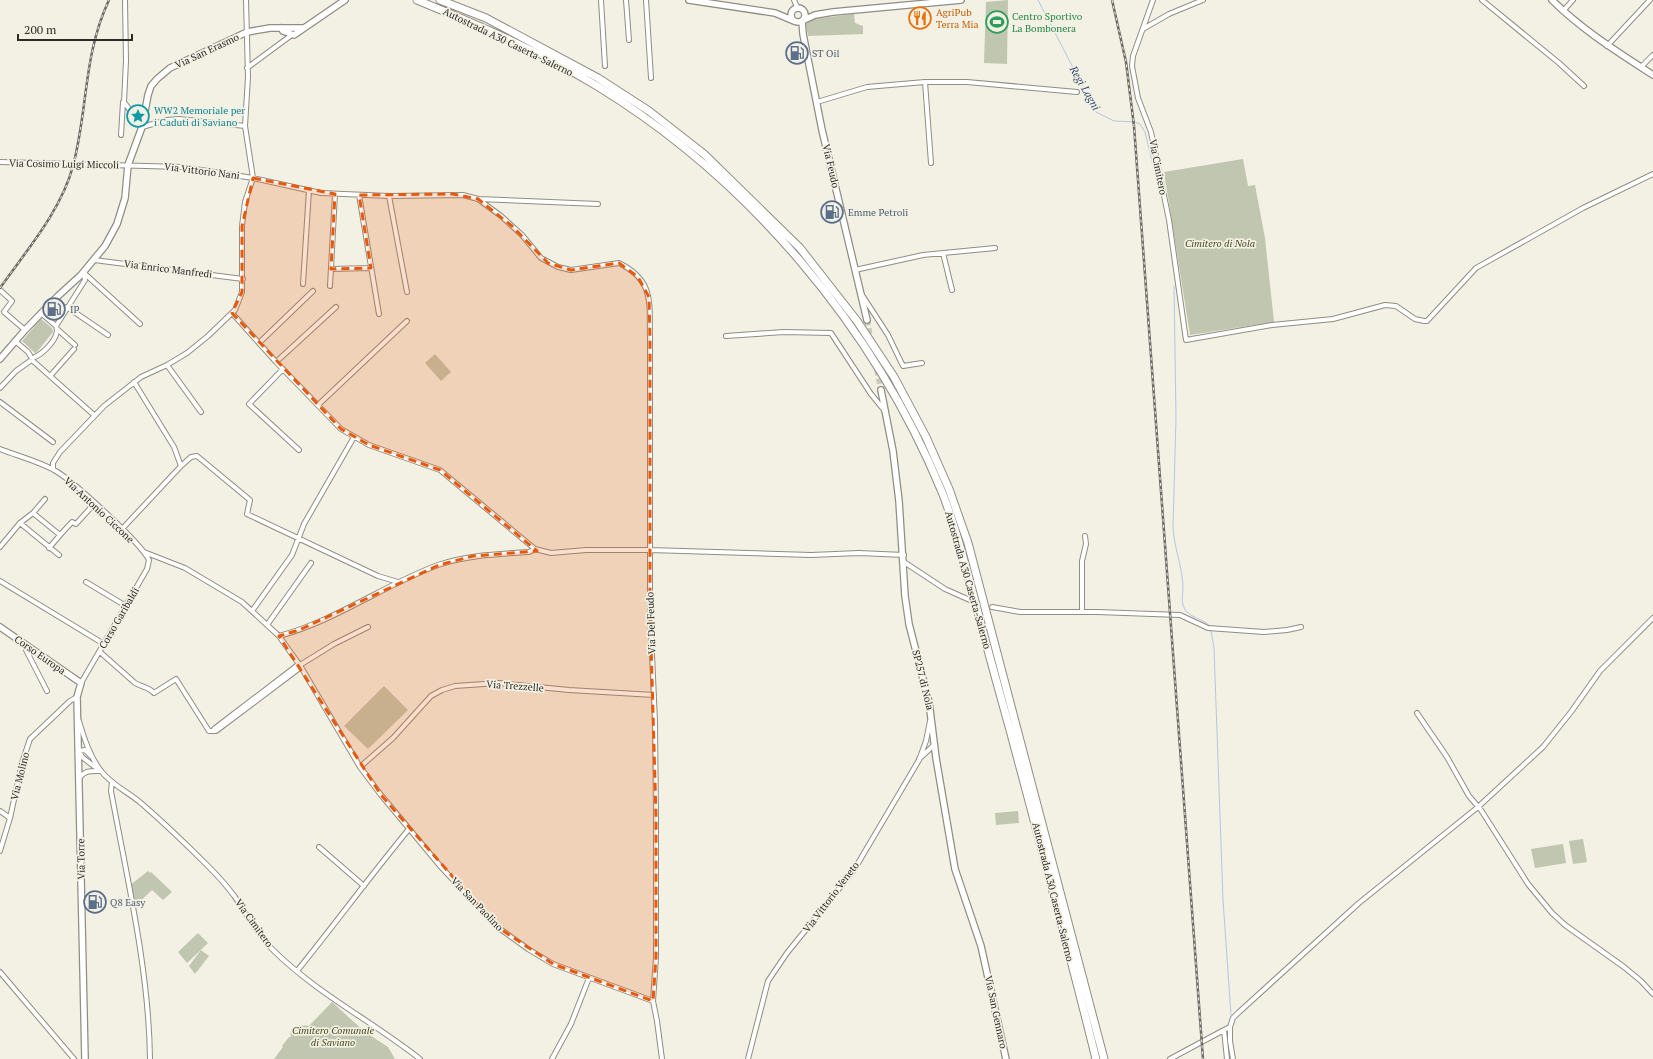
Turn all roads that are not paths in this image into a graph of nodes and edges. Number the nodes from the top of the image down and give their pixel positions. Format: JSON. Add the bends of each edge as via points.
{"nodes":[{"id":1,"x":126,"y":0,"type":"edge"},
{"id":2,"x":246,"y":0,"type":"edge"},
{"id":3,"x":345,"y":0,"type":"edge"},
{"id":4,"x":417,"y":0,"type":"edge"},
{"id":5,"x":440,"y":0,"type":"edge"},
{"id":6,"x":601,"y":0,"type":"edge"},
{"id":7,"x":626,"y":0,"type":"edge"},
{"id":8,"x":646,"y":0,"type":"edge"},
{"id":9,"x":689,"y":0,"type":"edge"},
{"id":10,"x":794,"y":0,"type":"edge"},
{"id":11,"x":961,"y":0,"type":"edge"},
{"id":12,"x":1153,"y":0,"type":"edge"},
{"id":13,"x":1203,"y":0,"type":"edge"},
{"id":14,"x":1482,"y":0,"type":"edge"},
{"id":15,"x":1552,"y":0,"type":"edge"},
{"id":16,"x":1572,"y":0,"type":"edge"},
{"id":17,"x":1650,"y":0,"type":"edge"},
{"id":18,"x":798,"y":10,"type":"junction"},
{"id":19,"x":1563,"y":11,"type":"junction"},
{"id":20,"x":833,"y":12,"type":"junction"},
{"id":21,"x":775,"y":13,"type":"junction"},
{"id":22,"x":799,"y":21,"type":"junction"},
{"id":23,"x":290,"y":28,"type":"junction"},
{"id":24,"x":303,"y":28,"type":"junction"},
{"id":25,"x":1143,"y":29,"type":"junction"},
{"id":26,"x":282,"y":30,"type":"junction"},
{"id":27,"x":247,"y":32,"type":"junction"},
{"id":28,"x":294,"y":35,"type":"junction"},
{"id":29,"x":629,"y":40,"type":"dead end"},
{"id":30,"x":284,"y":42,"type":"junction"},
{"id":31,"x":1607,"y":46,"type":"junction"},
{"id":32,"x":1653,"y":55,"type":"edge"},
{"id":33,"x":606,"y":66,"type":"dead end"},
{"id":34,"x":1641,"y":67,"type":"junction"},
{"id":35,"x":247,"y":68,"type":"junction"},
{"id":36,"x":1653,"y":75,"type":"edge"},
{"id":37,"x":650,"y":78,"type":"dead end"},
{"id":38,"x":925,"y":82,"type":"junction"},
{"id":39,"x":1584,"y":86,"type":"dead end"},
{"id":40,"x":1077,"y":92,"type":"dead end"},
{"id":41,"x":124,"y":102,"type":"junction"},
{"id":42,"x":817,"y":102,"type":"junction"},
{"id":43,"x":143,"y":126,"type":"junction"},
{"id":44,"x":245,"y":126,"type":"junction"},
{"id":45,"x":121,"y":135,"type":"dead end"},
{"id":46,"x":0,"y":162,"type":"edge"},
{"id":47,"x":931,"y":162,"type":"dead end"},
{"id":48,"x":128,"y":165,"type":"junction"},
{"id":49,"x":1653,"y":174,"type":"edge"},
{"id":50,"x":253,"y":178,"type":"junction"},
{"id":51,"x":309,"y":190,"type":"junction"},
{"id":52,"x":335,"y":194,"type":"junction"},
{"id":53,"x":359,"y":195,"type":"junction"},
{"id":54,"x":389,"y":196,"type":"junction"},
{"id":55,"x":478,"y":199,"type":"junction"},
{"id":56,"x":598,"y":204,"type":"dead end"},
{"id":57,"x":995,"y":248,"type":"dead end"},
{"id":58,"x":943,"y":254,"type":"junction"},
{"id":59,"x":94,"y":260,"type":"junction"},
{"id":60,"x":371,"y":268,"type":"junction"},
{"id":61,"x":331,"y":269,"type":"junction"},
{"id":62,"x":856,"y":270,"type":"junction"},
{"id":63,"x":82,"y":274,"type":"junction"},
{"id":64,"x":243,"y":279,"type":"junction"},
{"id":65,"x":303,"y":284,"type":"dead end"},
{"id":66,"x":330,"y":286,"type":"dead end"},
{"id":67,"x":0,"y":290,"type":"edge"},
{"id":68,"x":952,"y":290,"type":"dead end"},
{"id":69,"x":313,"y":291,"type":"dead end"},
{"id":70,"x":407,"y":292,"type":"dead end"},
{"id":71,"x":861,"y":293,"type":"junction"},
{"id":72,"x":67,"y":307,"type":"junction"},
{"id":73,"x":336,"y":307,"type":"dead end"},
{"id":74,"x":234,"y":312,"type":"junction"},
{"id":75,"x":42,"y":313,"type":"junction"},
{"id":76,"x":379,"y":314,"type":"dead end"},
{"id":77,"x":867,"y":320,"type":"tunnel mouth"},
{"id":78,"x":407,"y":321,"type":"dead end"},
{"id":79,"x":140,"y":324,"type":"dead end"},
{"id":80,"x":56,"y":327,"type":"junction"},
{"id":81,"x":25,"y":330,"type":"junction"},
{"id":82,"x":108,"y":335,"type":"dead end"},
{"id":83,"x":726,"y":336,"type":"dead end"},
{"id":84,"x":15,"y":341,"type":"junction"},
{"id":85,"x":259,"y":343,"type":"junction"},
{"id":86,"x":0,"y":359,"type":"edge"},
{"id":87,"x":32,"y":359,"type":"junction"},
{"id":88,"x":276,"y":362,"type":"junction"},
{"id":89,"x":922,"y":363,"type":"dead end"},
{"id":90,"x":167,"y":365,"type":"junction"},
{"id":91,"x":283,"y":369,"type":"junction"},
{"id":92,"x":51,"y":375,"type":"junction"},
{"id":93,"x":134,"y":382,"type":"junction"},
{"id":94,"x":0,"y":388,"type":"edge"},
{"id":95,"x":881,"y":390,"type":"tunnel mouth"},
{"id":96,"x":0,"y":402,"type":"edge"},
{"id":97,"x":318,"y":405,"type":"junction"},
{"id":98,"x":201,"y":412,"type":"dead end"},
{"id":99,"x":886,"y":412,"type":"junction"},
{"id":100,"x":94,"y":415,"type":"junction"},
{"id":101,"x":354,"y":437,"type":"junction"},
{"id":102,"x":53,"y":442,"type":"dead end"},
{"id":103,"x":0,"y":449,"type":"edge"},
{"id":104,"x":299,"y":450,"type":"dead end"},
{"id":105,"x":181,"y":466,"type":"junction"},
{"id":106,"x":53,"y":469,"type":"junction"},
{"id":107,"x":45,"y":499,"type":"dead end"},
{"id":108,"x":95,"y":503,"type":"junction"},
{"id":109,"x":33,"y":513,"type":"junction"},
{"id":110,"x":20,"y":523,"type":"junction"},
{"id":111,"x":122,"y":529,"type":"junction"},
{"id":112,"x":60,"y":535,"type":"junction"},
{"id":113,"x":1084,"y":536,"type":"dead end"},
{"id":114,"x":299,"y":538,"type":"junction"},
{"id":115,"x":0,"y":547,"type":"edge"},
{"id":116,"x":50,"y":548,"type":"junction"},
{"id":117,"x":535,"y":549,"type":"junction"},
{"id":118,"x":650,"y":550,"type":"junction"},
{"id":119,"x":144,"y":552,"type":"junction"},
{"id":120,"x":59,"y":555,"type":"dead end"},
{"id":121,"x":904,"y":555,"type":"junction"},
{"id":122,"x":904,"y":562,"type":"junction"},
{"id":123,"x":311,"y":563,"type":"dead end"},
{"id":124,"x":0,"y":581,"type":"edge"},
{"id":125,"x":86,"y":582,"type":"dead end"},
{"id":126,"x":398,"y":582,"type":"junction"},
{"id":127,"x":972,"y":601,"type":"dead end"},
{"id":128,"x":126,"y":606,"type":"junction"},
{"id":129,"x":992,"y":607,"type":"dead end"},
{"id":130,"x":252,"y":611,"type":"junction"},
{"id":131,"x":1082,"y":612,"type":"junction"},
{"id":132,"x":1653,"y":618,"type":"edge"},
{"id":133,"x":267,"y":625,"type":"junction"},
{"id":134,"x":0,"y":627,"type":"edge"},
{"id":135,"x":368,"y":627,"type":"dead end"},
{"id":136,"x":1301,"y":627,"type":"dead end"},
{"id":137,"x":279,"y":636,"type":"junction"},
{"id":138,"x":104,"y":644,"type":"junction"},
{"id":139,"x":26,"y":646,"type":"junction"},
{"id":140,"x":100,"y":652,"type":"junction"},
{"id":141,"x":300,"y":665,"type":"junction"},
{"id":142,"x":81,"y":683,"type":"junction"},
{"id":143,"x":47,"y":691,"type":"dead end"},
{"id":144,"x":654,"y":696,"type":"junction"},
{"id":145,"x":77,"y":697,"type":"junction"},
{"id":146,"x":1416,"y":713,"type":"dead end"},
{"id":147,"x":931,"y":715,"type":"junction"},
{"id":148,"x":78,"y":719,"type":"junction"},
{"id":149,"x":934,"y":745,"type":"junction"},
{"id":150,"x":79,"y":751,"type":"junction"},
{"id":151,"x":925,"y":754,"type":"junction"},
{"id":152,"x":936,"y":758,"type":"junction"},
{"id":153,"x":94,"y":760,"type":"junction"},
{"id":154,"x":919,"y":760,"type":"junction"},
{"id":155,"x":360,"y":766,"type":"junction"},
{"id":156,"x":101,"y":771,"type":"junction"},
{"id":157,"x":80,"y":777,"type":"junction"},
{"id":158,"x":112,"y":782,"type":"junction"},
{"id":159,"x":1478,"y":807,"type":"junction"},
{"id":160,"x":0,"y":811,"type":"edge"},
{"id":161,"x":10,"y":818,"type":"junction"},
{"id":162,"x":409,"y":829,"type":"junction"},
{"id":163,"x":319,"y":847,"type":"dead end"},
{"id":164,"x":0,"y":851,"type":"edge"},
{"id":165,"x":364,"y":886,"type":"junction"},
{"id":166,"x":986,"y":965,"type":"joint"},
{"id":167,"x":297,"y":971,"type":"junction"},
{"id":168,"x":0,"y":972,"type":"edge"},
{"id":169,"x":589,"y":978,"type":"junction"},
{"id":170,"x":1653,"y":994,"type":"edge"},
{"id":171,"x":652,"y":1001,"type":"junction"},
{"id":172,"x":1230,"y":1028,"type":"junction"},
{"id":173,"x":1224,"y":1030,"type":"junction"},
{"id":174,"x":74,"y":1059,"type":"edge"},
{"id":175,"x":85,"y":1059,"type":"edge"},
{"id":176,"x":150,"y":1059,"type":"edge"},
{"id":177,"x":420,"y":1059,"type":"edge"},
{"id":178,"x":552,"y":1059,"type":"edge"},
{"id":179,"x":662,"y":1059,"type":"edge"},
{"id":180,"x":748,"y":1059,"type":"edge"},
{"id":181,"x":1006,"y":1059,"type":"edge"},
{"id":182,"x":1096,"y":1059,"type":"edge"},
{"id":183,"x":1104,"y":1059,"type":"edge"},
{"id":184,"x":1170,"y":1059,"type":"edge"},
{"id":185,"x":1227,"y":1059,"type":"edge"},
{"id":186,"x":1233,"y":1059,"type":"edge"}],
"edges":[{"from":1,"to":41,"type":"street"},
{"from":2,"to":27,"type":"street"},
{"from":3,"to":24,"type":"main road"},
{"from":4,"to":182,"type":"highway","name":"Autostrada A30 Caserta-Salerno","via":[[536,53],[596,86],[700,160],[749,206],[794,254],[851,326],[873,360],[919,442],[942,493],[960,545]]},
{"from":5,"to":183,"type":"highway","name":"Autostrada A30 Caserta-Salerno","via":[[486,18],[598,78],[649,111],[704,154],[800,248],[857,321],[884,361],[926,437],[949,489],[968,543]]},
{"from":6,"to":33,"type":"street"},
{"from":7,"to":29,"type":"street"},
{"from":8,"to":37,"type":"street"},
{"from":9,"to":21,"type":"main road"},
{"from":10,"to":18,"type":"street"},
{"from":11,"to":20,"type":"main road"},
{"from":12,"to":25,"type":"street","name":"Via Cimitero"},
{"from":13,"to":25,"type":"street","via":[[1169,14]]},
{"from":14,"to":39,"type":"street","via":[[1559,62]]},
{"from":15,"to":19,"type":"main road"},
{"from":16,"to":19,"type":"street"},
{"from":17,"to":31,"type":"street"},
{"from":18,"to":20,"type":"main road"},
{"from":18,"to":21,"type":"main road"},
{"from":18,"to":22,"type":"main road","via":[[792,14]]},
{"from":18,"to":22,"type":"main road","via":[[805,14]]},
{"from":19,"to":31,"type":"main road"},
{"from":20,"to":22,"type":"main road"},
{"from":21,"to":22,"type":"main road"},
{"from":22,"to":42,"type":"main road","name":"Via Feudo"},
{"from":23,"to":24,"type":"main road","name":"Via San Erasmo"},
{"from":23,"to":26,"type":"main road","name":"Via San Erasmo"},
{"from":23,"to":28,"type":"street"},
{"from":24,"to":28,"type":"main road"},
{"from":25,"to":49,"type":"street","name":"Via Cimitero","via":[[1132,66],[1138,98],[1151,132],[1169,220],[1186,340],[1272,325],[1333,319],[1385,305],[1396,306],[1415,318],[1428,321],[1476,268],[1583,208]]},
{"from":26,"to":27,"type":"main road","name":"Via San Erasmo","via":[[270,28]]},
{"from":26,"to":28,"type":"main road","name":"Via San Erasmo"},
{"from":26,"to":30,"type":"street"},
{"from":27,"to":35,"type":"street"},
{"from":27,"to":43,"type":"main road","name":"Via San Erasmo","via":[[170,68],[157,79],[148,95]]},
{"from":28,"to":30,"type":"street"},
{"from":30,"to":35,"type":"street"},
{"from":31,"to":34,"type":"main road"},
{"from":32,"to":34,"type":"street"},
{"from":34,"to":36,"type":"main road"},
{"from":35,"to":44,"type":"street"},
{"from":38,"to":40,"type":"street","via":[[966,82]]},
{"from":38,"to":42,"type":"street","via":[[867,87]]},
{"from":38,"to":47,"type":"street"},
{"from":41,"to":43,"type":"street"},
{"from":41,"to":45,"type":"street"},
{"from":42,"to":62,"type":"main road","name":"Via Feudo"},
{"from":43,"to":44,"type":"street","via":[[179,119]]},
{"from":43,"to":48,"type":"main road","name":"Via San Erasmo"},
{"from":44,"to":50,"type":"street"},
{"from":46,"to":48,"type":"street","name":"Via Cosimo Luigi Miccoli"},
{"from":48,"to":50,"type":"street","name":"Via Vittorio Nani","via":[[182,167]]},
{"from":48,"to":59,"type":"main road","name":"Via San Erasmo","via":[[124,198],[117,224]]},
{"from":50,"to":51,"type":"street","name":"Via Vittorio Nani"},
{"from":50,"to":64,"type":"street","via":[[245,202],[242,226]]},
{"from":51,"to":52,"type":"street","name":"Via Vittorio Nani"},
{"from":51,"to":65,"type":"street"},
{"from":52,"to":53,"type":"street","name":"Via Vittorio Nani"},
{"from":52,"to":61,"type":"street"},
{"from":53,"to":54,"type":"street","name":"Via Vittorio Nani"},
{"from":53,"to":60,"type":"street"},
{"from":54,"to":55,"type":"street","name":"Via Vittorio Nani","via":[[453,194]]},
{"from":54,"to":70,"type":"street"},
{"from":55,"to":56,"type":"street","name":"Via Vittorio Nani"},
{"from":55,"to":118,"type":"street","name":"Via Del Feudo","via":[[522,235],[548,263],[572,270],[619,263],[645,285],[649,297],[650,338]]},
{"from":57,"to":58,"type":"street"},
{"from":58,"to":62,"type":"street"},
{"from":58,"to":68,"type":"street"},
{"from":59,"to":63,"type":"main road","name":"Via San Erasmo"},
{"from":59,"to":64,"type":"street","name":"Via Enrico Manfredi"},
{"from":60,"to":61,"type":"street"},
{"from":60,"to":76,"type":"street"},
{"from":61,"to":66,"type":"street"},
{"from":62,"to":71,"type":"main road","name":"Via Feudo"},
{"from":63,"to":72,"type":"street","via":[[85,280]]},
{"from":63,"to":75,"type":"main road","name":"Via San Erasmo"},
{"from":63,"to":79,"type":"street"},
{"from":64,"to":74,"type":"street","via":[[242,292]]},
{"from":67,"to":81,"type":"street","via":[[12,301],[4,312]]},
{"from":69,"to":85,"type":"street"},
{"from":71,"to":77,"type":"main road","name":"Via Feudo"},
{"from":71,"to":89,"type":"street","via":[[888,335],[903,366]]},
{"from":72,"to":80,"type":"street"},
{"from":72,"to":82,"type":"street"},
{"from":73,"to":88,"type":"street"},
{"from":74,"to":85,"type":"street"},
{"from":74,"to":90,"type":"street","via":[[187,353]]},
{"from":75,"to":80,"type":"street"},
{"from":75,"to":81,"type":"main road","name":"Via San Erasmo"},
{"from":78,"to":97,"type":"street"},
{"from":80,"to":87,"type":"street","via":[[57,334],[54,338],[40,355]]},
{"from":80,"to":92,"type":"street","via":[[75,347]]},
{"from":81,"to":84,"type":"main road","name":"Via San Erasmo"},
{"from":83,"to":99,"type":"street","via":[[784,332],[831,333],[871,394]]},
{"from":84,"to":86,"type":"main road","name":"Via San Erasmo"},
{"from":84,"to":87,"type":"street"},
{"from":85,"to":88,"type":"street"},
{"from":87,"to":92,"type":"street"},
{"from":87,"to":94,"type":"street"},
{"from":88,"to":91,"type":"street"},
{"from":90,"to":93,"type":"street","via":[[141,376]]},
{"from":90,"to":98,"type":"street"},
{"from":91,"to":97,"type":"street"},
{"from":91,"to":104,"type":"street","via":[[249,404]]},
{"from":92,"to":100,"type":"street"},
{"from":93,"to":100,"type":"street"},
{"from":93,"to":105,"type":"street","via":[[174,447]]},
{"from":95,"to":99,"type":"main road","name":"SP257 di Nola"},
{"from":96,"to":102,"type":"street"},
{"from":97,"to":101,"type":"street","via":[[341,429]]},
{"from":99,"to":121,"type":"main road","name":"SP257 di Nola","via":[[893,451]]},
{"from":100,"to":106,"type":"street","via":[[60,452],[53,463]]},
{"from":101,"to":114,"type":"street","via":[[304,524]]},
{"from":101,"to":117,"type":"street","via":[[382,450],[440,470]]},
{"from":103,"to":106,"type":"street","name":"Via Antonio Ciccone"},
{"from":105,"to":111,"type":"street"},
{"from":105,"to":114,"type":"street","via":[[191,457],[197,456],[250,500],[247,514]]},
{"from":106,"to":108,"type":"street","name":"Via Antonio Ciccone"},
{"from":107,"to":109,"type":"street"},
{"from":108,"to":111,"type":"street","name":"Via Antonio Ciccone"},
{"from":108,"to":112,"type":"street","via":[[76,524],[72,522]]},
{"from":109,"to":110,"type":"street"},
{"from":109,"to":112,"type":"street"},
{"from":110,"to":115,"type":"street"},
{"from":110,"to":116,"type":"street"},
{"from":111,"to":119,"type":"street","name":"Via Antonio Ciccone"},
{"from":112,"to":116,"type":"street"},
{"from":113,"to":131,"type":"street","via":[[1086,544],[1082,560]]},
{"from":114,"to":126,"type":"street","via":[[378,576]]},
{"from":114,"to":130,"type":"street","via":[[292,555]]},
{"from":116,"to":120,"type":"street"},
{"from":117,"to":118,"type":"street","via":[[551,553]]},
{"from":117,"to":126,"type":"street","via":[[529,552],[457,559]]},
{"from":118,"to":121,"type":"street"},
{"from":118,"to":144,"type":"street","name":"Via Del Feudo"},
{"from":119,"to":128,"type":"street","name":"Corso Garibaldi","via":[[149,560],[147,569]]},
{"from":119,"to":130,"type":"street","name":"Via San Paolino","via":[[185,568],[242,602]]},
{"from":121,"to":122,"type":"main road","name":"SP257 di Nola"},
{"from":122,"to":127,"type":"street","via":[[945,589]]},
{"from":122,"to":147,"type":"main road","name":"SP257 di Nola","via":[[909,624]]},
{"from":123,"to":133,"type":"street"},
{"from":124,"to":138,"type":"street"},
{"from":125,"to":128,"type":"street"},
{"from":126,"to":137,"type":"street","via":[[299,630]]},
{"from":128,"to":138,"type":"street","name":"Corso Garibaldi"},
{"from":129,"to":131,"type":"street","via":[[1020,612]]},
{"from":130,"to":133,"type":"street","name":"Via San Paolino"},
{"from":131,"to":136,"type":"street","via":[[1180,615],[1208,628],[1264,632]]},
{"from":132,"to":159,"type":"street","via":[[1600,671],[1543,747]]},
{"from":133,"to":137,"type":"street","name":"Via San Paolino"},
{"from":134,"to":139,"type":"main road","name":"Corso Europa"},
{"from":135,"to":141,"type":"street"},
{"from":137,"to":141,"type":"street","name":"Via San Paolino"},
{"from":138,"to":140,"type":"street","name":"Corso Garibaldi"},
{"from":139,"to":142,"type":"main road","name":"Corso Europa"},
{"from":139,"to":143,"type":"street"},
{"from":140,"to":141,"type":"street","via":[[135,683],[154,692],[176,679],[209,731],[213,731]]},
{"from":140,"to":142,"type":"street","name":"Corso Garibaldi"},
{"from":141,"to":155,"type":"street","name":"Via San Paolino"},
{"from":142,"to":145,"type":"main road","name":"Via Torre"},
{"from":144,"to":155,"type":"street","name":"Via Trezzelle","via":[[499,683],[455,686],[431,696],[393,738]]},
{"from":144,"to":171,"type":"street","via":[[656,979]]},
{"from":145,"to":148,"type":"main road","name":"Via Torre"},
{"from":145,"to":161,"type":"street","name":"Via Molino","via":[[30,739]]},
{"from":146,"to":159,"type":"street"},
{"from":147,"to":149,"type":"main road","name":"SP257 di Nola"},
{"from":147,"to":154,"type":"street","name":"Via Vittorio Veneto"},
{"from":148,"to":150,"type":"main road","name":"Via Torre"},
{"from":148,"to":153,"type":"street","name":"Via Cimitero"},
{"from":149,"to":151,"type":"street"},
{"from":149,"to":152,"type":"main road","name":"SP257 di Nola"},
{"from":150,"to":153,"type":"street","name":"Via Cimitero","via":[[85,750]]},
{"from":150,"to":156,"type":"street","name":"Via Cimitero","via":[[82,757]]},
{"from":150,"to":157,"type":"main road","name":"Via Torre"},
{"from":151,"to":152,"type":"street","via":[[931,753]]},
{"from":151,"to":154,"type":"street"},
{"from":152,"to":166,"type":"main road","name":"SP257 di Nola","via":[[955,869]]},
{"from":153,"to":156,"type":"street","name":"Via Cimitero"},
{"from":154,"to":180,"type":"street","name":"Via Vittorio Veneto","via":[[854,870],[787,953],[768,981]]},
{"from":155,"to":162,"type":"street","name":"Via San Paolino"},
{"from":156,"to":157,"type":"street","via":[[89,770]]},
{"from":156,"to":158,"type":"street","name":"Via Cimitero"},
{"from":157,"to":175,"type":"main road","name":"Via Torre"},
{"from":158,"to":167,"type":"street","name":"Via Cimitero","via":[[141,803],[208,866],[235,898],[259,934]]},
{"from":158,"to":176,"type":"street","via":[[111,791],[141,960],[148,1014]]},
{"from":159,"to":170,"type":"street","via":[[1528,884],[1552,913],[1624,967]]},
{"from":159,"to":172,"type":"street","via":[[1347,913],[1238,1013],[1233,1018]]},
{"from":160,"to":161,"type":"street"},
{"from":161,"to":164,"type":"street","name":"Via Molino"},
{"from":162,"to":165,"type":"street"},
{"from":162,"to":169,"type":"street","name":"Via San Paolino","via":[[496,926],[553,964]]},
{"from":163,"to":165,"type":"street"},
{"from":165,"to":167,"type":"street"},
{"from":166,"to":181,"type":"main road","name":"Via San Gennaro"},
{"from":167,"to":177,"type":"street","name":"Via Cimitero"},
{"from":168,"to":174,"type":"street"},
{"from":169,"to":171,"type":"street","name":"Via San Paolino"},
{"from":169,"to":178,"type":"street","via":[[571,1024]]},
{"from":171,"to":179,"type":"street"},
{"from":172,"to":173,"type":"street"},
{"from":172,"to":186,"type":"street"},
{"from":173,"to":184,"type":"street"},
{"from":173,"to":185,"type":"street"}]}
